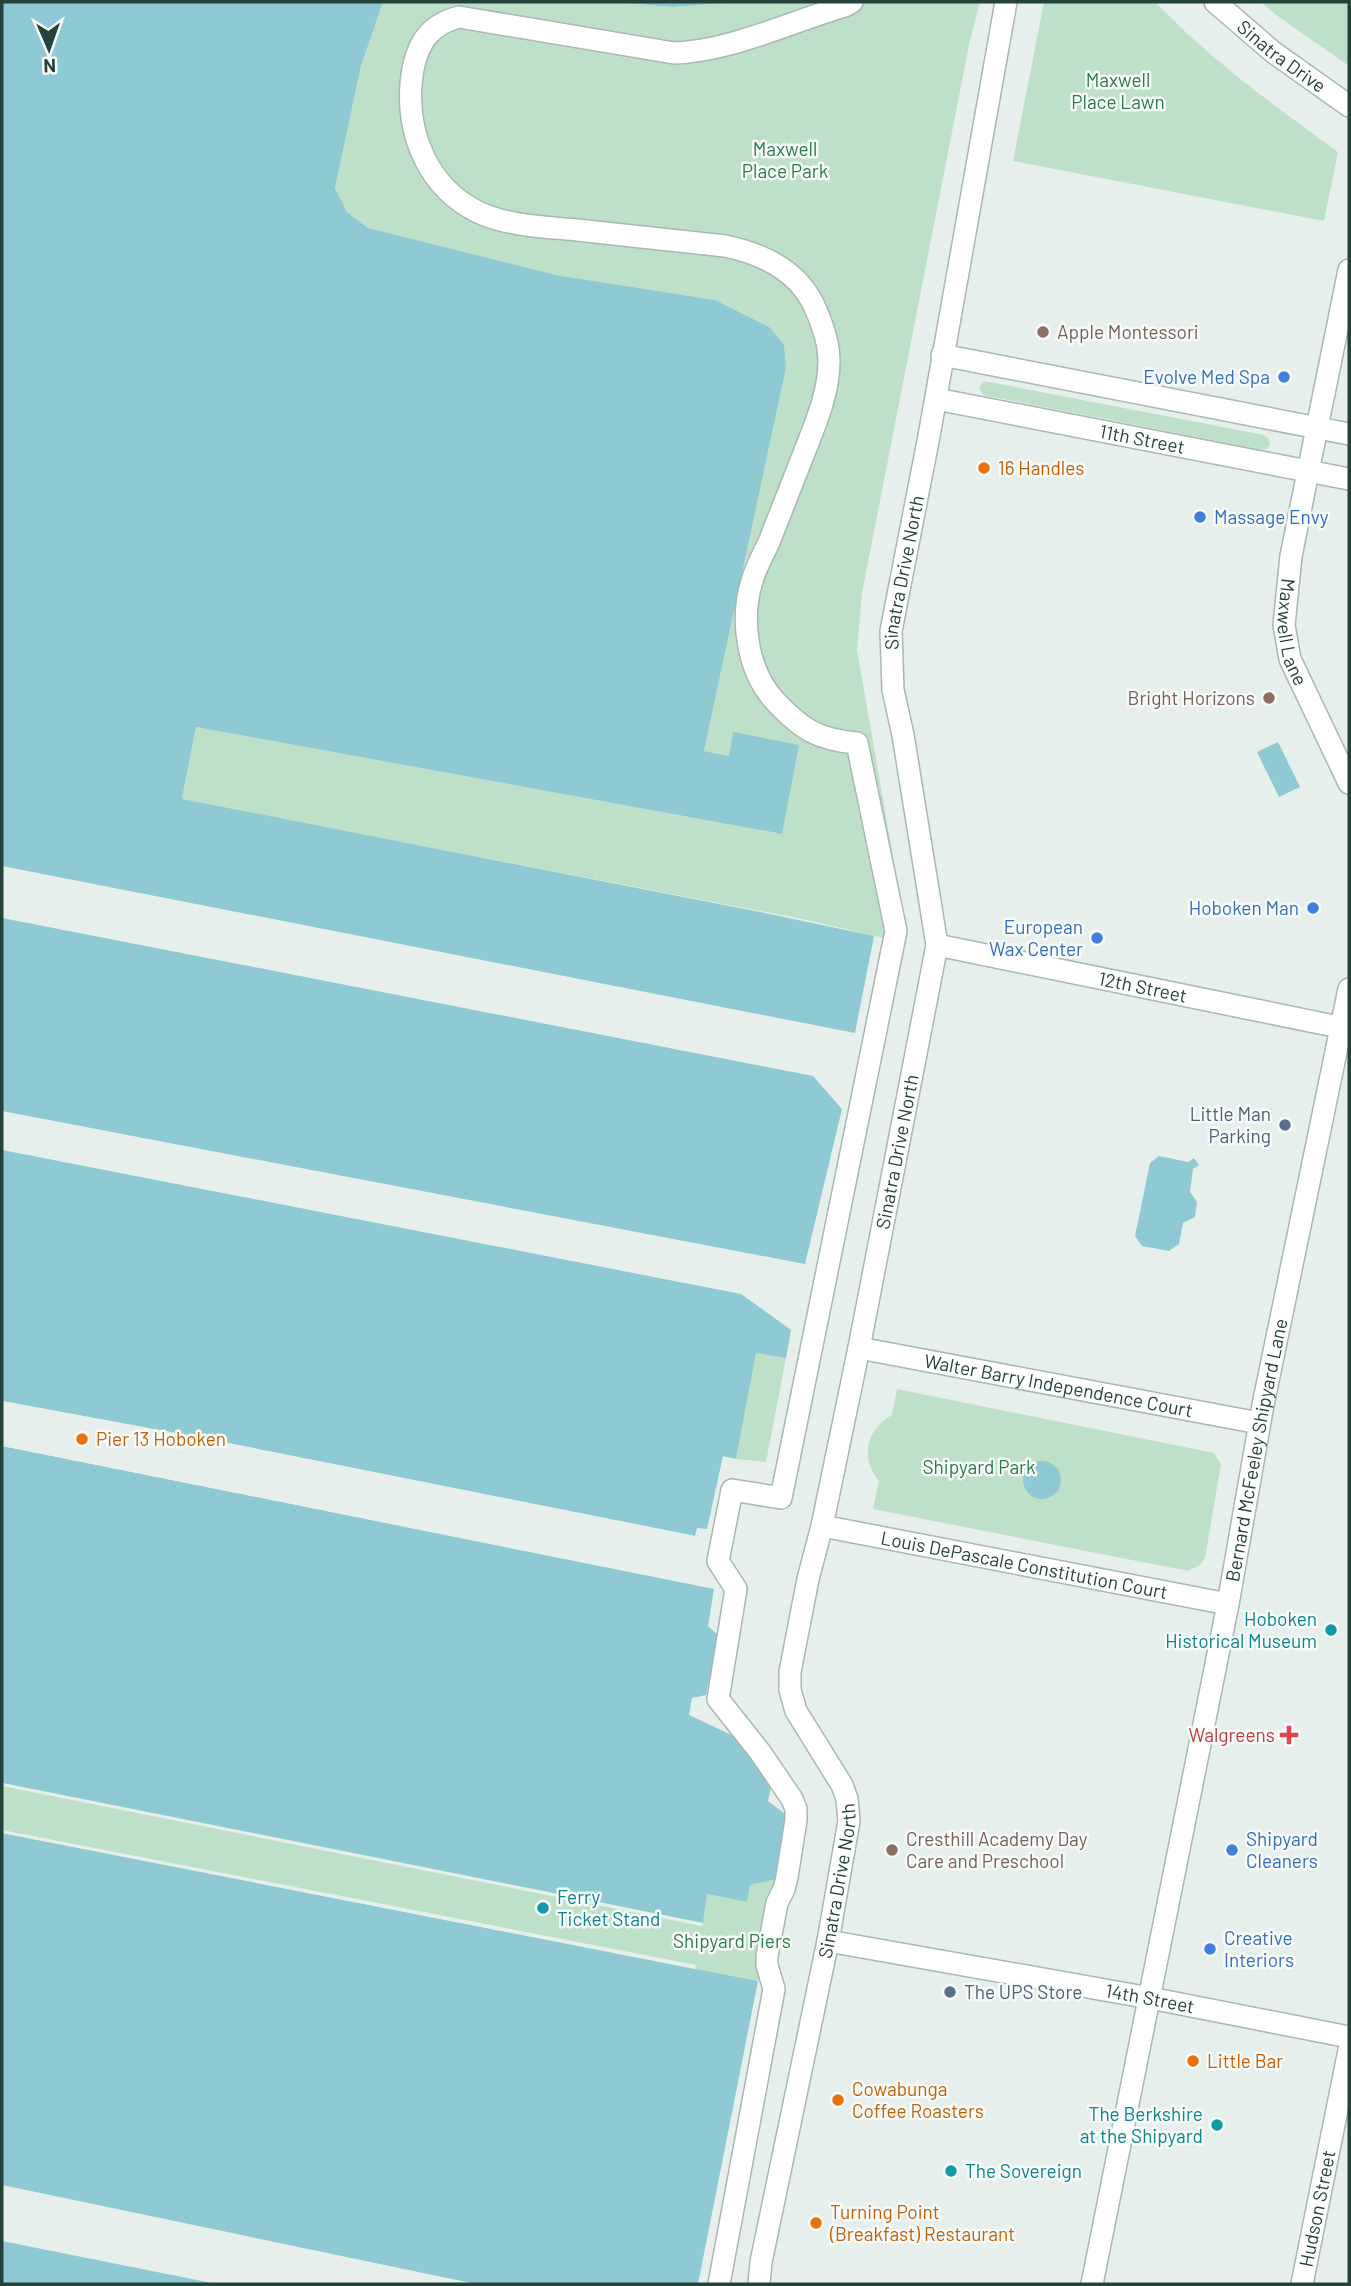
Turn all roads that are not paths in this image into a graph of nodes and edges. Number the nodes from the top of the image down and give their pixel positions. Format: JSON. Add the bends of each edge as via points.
{"nodes":[{"id":1,"x":852,"y":2,"type":"edge"},
{"id":2,"x":1006,"y":2,"type":"edge"},
{"id":3,"x":1215,"y":2,"type":"edge"},
{"id":4,"x":1349,"y":106,"type":"edge"},
{"id":5,"x":1349,"y":270,"type":"edge"},
{"id":6,"x":942,"y":355,"type":"junction"},
{"id":7,"x":936,"y":399,"type":"junction"},
{"id":8,"x":1318,"y":427,"type":"junction"},
{"id":9,"x":1349,"y":434,"type":"edge"},
{"id":10,"x":1309,"y":471,"type":"junction"},
{"id":11,"x":1349,"y":479,"type":"edge"},
{"id":12,"x":1349,"y":783,"type":"edge"},
{"id":13,"x":937,"y":945,"type":"junction"},
{"id":14,"x":1349,"y":989,"type":"edge"},
{"id":15,"x":1345,"y":1029,"type":"edge"},
{"id":16,"x":859,"y":1348,"type":"junction"},
{"id":17,"x":1259,"y":1423,"type":"junction"},
{"id":18,"x":822,"y":1526,"type":"junction"},
{"id":19,"x":1228,"y":1604,"type":"junction"},
{"id":20,"x":828,"y":1941,"type":"junction"},
{"id":21,"x":1150,"y":1998,"type":"junction"},
{"id":22,"x":1349,"y":2037,"type":"edge"},
{"id":23,"x":1349,"y":2050,"type":"edge"},
{"id":24,"x":719,"y":2284,"type":"edge"},
{"id":25,"x":760,"y":2284,"type":"edge"},
{"id":26,"x":1093,"y":2284,"type":"edge"},
{"id":27,"x":1302,"y":2284,"type":"edge"}],
"edges":[{"from":1,"to":24,"type":"street","via":[[714,48],[682,52],[459,17],[424,37],[416,52],[410,103],[416,141],[428,167],[451,193],[479,213],[560,229],[746,250],[793,276],[813,301],[828,343],[820,414],[751,582],[746,631],[754,666],[770,696],[790,717],[812,734],[834,741],[866,742],[896,931],[781,1498],[732,1490],[718,1561],[736,1589],[718,1699],[792,1799],[796,1820],[767,1956],[774,1989]]},
{"from":2,"to":6,"type":"street","name":"Sinatra Drive North"},
{"from":3,"to":4,"type":"street","name":"Sinatra Drive","via":[[1273,52]]},
{"from":5,"to":8,"type":"street","name":"Maxwell Lane"},
{"from":6,"to":7,"type":"street","name":"Sinatra Drive North"},
{"from":6,"to":8,"type":"street"},
{"from":7,"to":10,"type":"street","name":"11th Street"},
{"from":7,"to":13,"type":"street","name":"Sinatra Drive North","via":[[890,651]]},
{"from":8,"to":9,"type":"street"},
{"from":8,"to":10,"type":"street","name":"Maxwell Lane"},
{"from":10,"to":11,"type":"street","name":"11th Street"},
{"from":10,"to":12,"type":"street","name":"Maxwell Lane","via":[[1291,556],[1284,625],[1290,659]]},
{"from":13,"to":15,"type":"street","name":"12th Street"},
{"from":13,"to":16,"type":"street","name":"Sinatra Drive North"},
{"from":14,"to":15,"type":"street"},
{"from":15,"to":17,"type":"street","name":"Bernard McFeeley Shipyard Lane"},
{"from":16,"to":17,"type":"street","name":"Walter Barry Independence Court"},
{"from":16,"to":18,"type":"street","name":"Sinatra Drive North"},
{"from":17,"to":19,"type":"street","name":"Bernard McFeeley Shipyard Lane"},
{"from":18,"to":19,"type":"street","name":"Louis DePascale Constitution Court"},
{"from":18,"to":20,"type":"street","name":"Sinatra Drive North","via":[[790,1681],[796,1712],[842,1784],[849,1811]]},
{"from":19,"to":21,"type":"street","name":"Bernard McFeeley Shipyard Lane"},
{"from":20,"to":21,"type":"street","name":"14th Street"},
{"from":20,"to":25,"type":"street","name":"Sinatra Drive North"},
{"from":21,"to":22,"type":"street","name":"14th Street"},
{"from":21,"to":26,"type":"street","name":"Bernard McFeeley Shipyard Lane"},
{"from":23,"to":27,"type":"street","name":"Hudson Street"}]}
